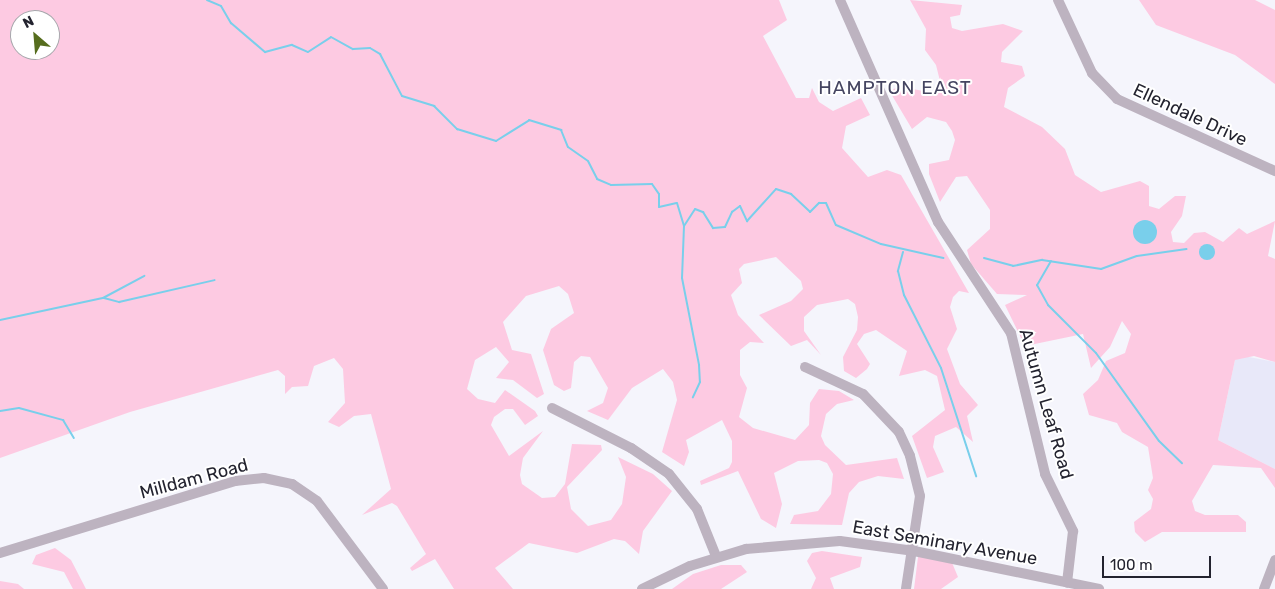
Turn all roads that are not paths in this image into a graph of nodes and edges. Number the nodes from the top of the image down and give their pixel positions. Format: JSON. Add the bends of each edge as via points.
{"nodes":[{"id":1,"x":840,"y":0,"type":"edge"},
{"id":2,"x":1058,"y":0,"type":"edge"},
{"id":3,"x":1275,"y":172,"type":"edge"},
{"id":4,"x":805,"y":367,"type":"dead end"},
{"id":5,"x":552,"y":408,"type":"dead end"},
{"id":6,"x":914,"y":550,"type":"junction"},
{"id":7,"x":0,"y":553,"type":"edge"},
{"id":8,"x":716,"y":556,"type":"junction"},
{"id":9,"x":1275,"y":560,"type":"edge"},
{"id":10,"x":1068,"y":583,"type":"junction"},
{"id":11,"x":383,"y":589,"type":"edge"},
{"id":12,"x":642,"y":589,"type":"edge"},
{"id":13,"x":906,"y":589,"type":"edge"},
{"id":14,"x":1099,"y":589,"type":"edge"},
{"id":15,"x":1264,"y":589,"type":"edge"}],
"edges":[{"from":1,"to":10,"type":"street","name":"Autumn Leaf Road","via":[[938,222],[1011,333],[1040,460],[1073,531]]},
{"from":2,"to":3,"type":"street","name":"Ellendale Drive","via":[[1092,73],[1117,99]]},
{"from":4,"to":6,"type":"street","via":[[862,394],[899,432],[920,496]]},
{"from":5,"to":8,"type":"street","via":[[631,448],[669,474],[697,509]]},
{"from":6,"to":8,"type":"street","name":"East Seminary Avenue","via":[[809,541]]},
{"from":6,"to":10,"type":"street","name":"East Seminary Avenue"},
{"from":6,"to":13,"type":"street"},
{"from":7,"to":11,"type":"street","name":"Milldam Road","via":[[235,481],[264,478],[292,484],[317,501]]},
{"from":8,"to":12,"type":"street","name":"East Seminary Avenue"},
{"from":9,"to":15,"type":"street"},
{"from":10,"to":14,"type":"street","name":"East Seminary Avenue"}]}
